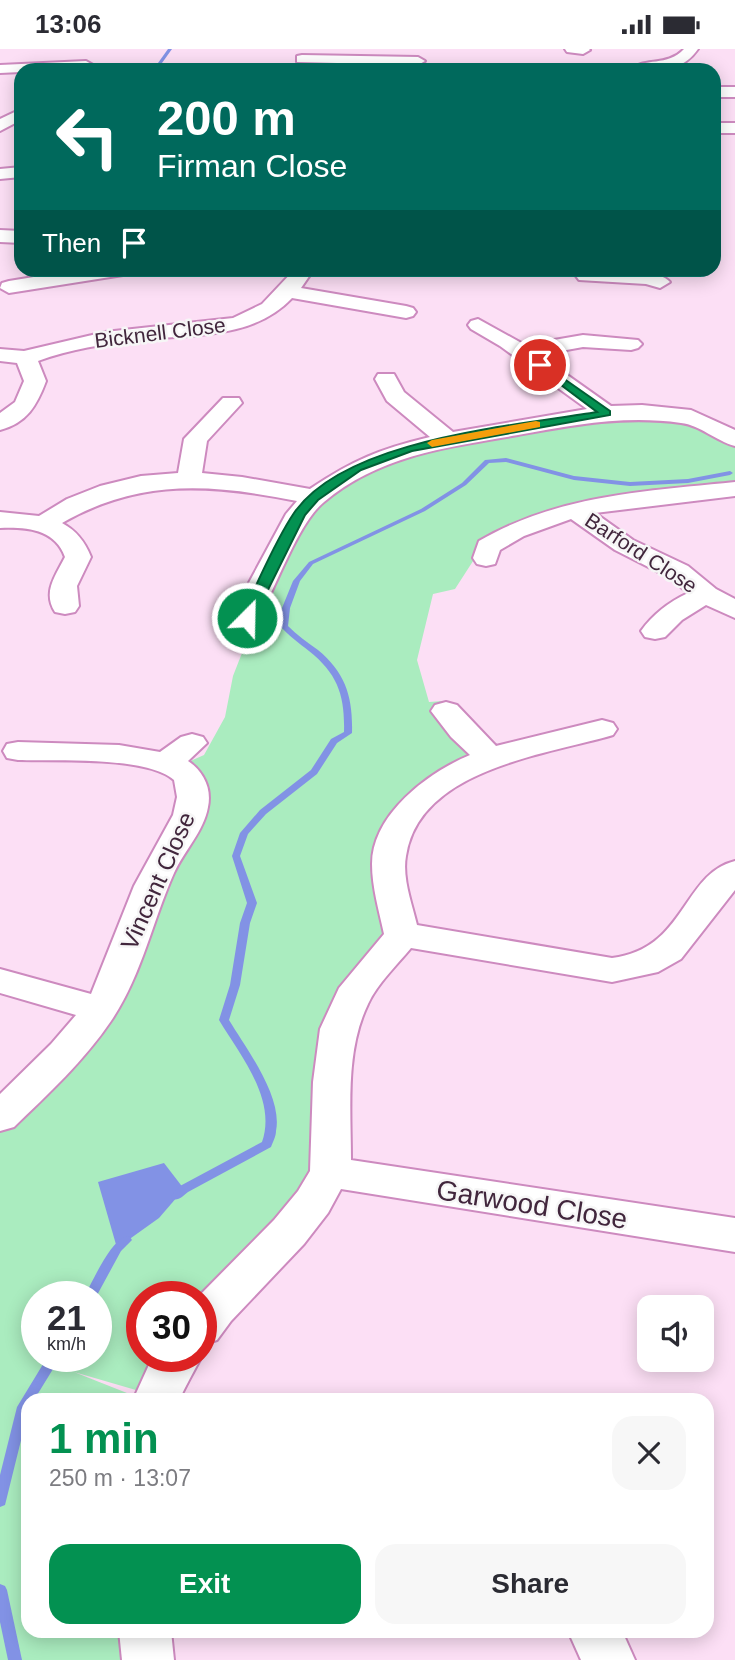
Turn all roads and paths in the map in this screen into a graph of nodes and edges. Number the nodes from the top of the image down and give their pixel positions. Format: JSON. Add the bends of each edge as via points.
{"nodes":[{"id":1,"x":691,"y":49,"type":"edge"},
{"id":2,"x":299,"y":59,"type":"edge"},
{"id":3,"x":421,"y":60,"type":"dead end"},
{"id":4,"x":675,"y":63,"type":"edge"},
{"id":5,"x":56,"y":277,"type":"edge"},
{"id":6,"x":298,"y":277,"type":"edge"},
{"id":7,"x":9,"y":287,"type":"dead end"},
{"id":8,"x":285,"y":291,"type":"junction"},
{"id":9,"x":408,"y":313,"type":"dead end"},
{"id":10,"x":478,"y":325,"type":"dead end"},
{"id":11,"x":635,"y":344,"type":"dead end"},
{"id":12,"x":522,"y":352,"type":"junction"},
{"id":13,"x":0,"y":355,"type":"edge"},
{"id":14,"x":26,"y":358,"type":"junction"},
{"id":15,"x":386,"y":378,"type":"dead end"},
{"id":16,"x":232,"y":401,"type":"dead end"},
{"id":17,"x":606,"y":413,"type":"junction"},
{"id":18,"x":0,"y":423,"type":"edge"},
{"id":19,"x":735,"y":439,"type":"edge"},
{"id":20,"x":448,"y":440,"type":"junction"},
{"id":21,"x":189,"y":478,"type":"junction"},
{"id":22,"x":735,"y":489,"type":"edge"},
{"id":23,"x":314,"y":497,"type":"junction"},
{"id":24,"x":576,"y":511,"type":"junction"},
{"id":25,"x":0,"y":520,"type":"edge"},
{"id":26,"x":43,"y":524,"type":"junction"},
{"id":27,"x":488,"y":561,"type":"dead end"},
{"id":28,"x":706,"y":594,"type":"junction"},
{"id":29,"x":224,"y":600,"type":"dead end"},
{"id":30,"x":67,"y":608,"type":"dead end"},
{"id":31,"x":735,"y":610,"type":"edge"},
{"id":32,"x":654,"y":632,"type":"dead end"},
{"id":33,"x":452,"y":705,"type":"dead end"},
{"id":34,"x":604,"y":726,"type":"dead end"},
{"id":35,"x":9,"y":751,"type":"edge"},
{"id":36,"x":491,"y":758,"type":"junction"},
{"id":37,"x":735,"y":871,"type":"edge"},
{"id":38,"x":402,"y":935,"type":"junction"},
{"id":39,"x":0,"y":981,"type":"edge"},
{"id":40,"x":100,"y":1009,"type":"junction"},
{"id":41,"x":0,"y":1117,"type":"edge"},
{"id":42,"x":330,"y":1172,"type":"junction"},
{"id":43,"x":735,"y":1235,"type":"edge"},
{"id":44,"x":217,"y":1306,"type":"edge"},
{"id":45,"x":168,"y":1372,"type":"edge"},
{"id":46,"x":159,"y":1393,"type":"edge"},
{"id":47,"x":146,"y":1638,"type":"edge"},
{"id":48,"x":598,"y":1638,"type":"edge"},
{"id":49,"x":148,"y":1660,"type":"edge"},
{"id":50,"x":609,"y":1660,"type":"edge"}],
"edges":[{"from":1,"to":4,"type":"street"},
{"from":2,"to":3,"type":"street"},
{"from":5,"to":7,"type":"street"},
{"from":6,"to":8,"type":"street","name":"Bicknell Close"},
{"from":8,"to":9,"type":"street"},
{"from":8,"to":14,"type":"street","name":"Bicknell Close","via":[[266,311],[237,323],[129,335]]},
{"from":10,"to":12,"type":"street"},
{"from":11,"to":12,"type":"street","via":[[583,341]]},
{"from":12,"to":17,"type":"street"},
{"from":13,"to":14,"type":"street","name":"Bicknell Close"},
{"from":14,"to":18,"type":"street","via":[[34,376],[33,390],[25,406]]},
{"from":15,"to":20,"type":"street","via":[[395,396]]},
{"from":16,"to":21,"type":"street","via":[[195,439]]},
{"from":17,"to":19,"type":"street","via":[[691,417]]},
{"from":17,"to":20,"type":"street"},
{"from":20,"to":23,"type":"street","via":[[380,457]]},
{"from":21,"to":23,"type":"street"},
{"from":21,"to":26,"type":"street","via":[[111,490]]},
{"from":22,"to":24,"type":"street","name":"Barford Close"},
{"from":23,"to":29,"type":"street","via":[[299,514],[250,610]]},
{"from":24,"to":27,"type":"street","name":"Barford Close","via":[[505,534],[488,546]]},
{"from":24,"to":28,"type":"street","name":"Barford Close","via":[[624,545],[679,572]]},
{"from":25,"to":26,"type":"street"},
{"from":26,"to":30,"type":"street","via":[[76,548],[78,557],[61,593]]},
{"from":28,"to":31,"type":"street","name":"Barford Close"},
{"from":28,"to":32,"type":"street","name":"Barford Close","via":[[683,605]]},
{"from":33,"to":36,"type":"street","via":[[461,731]]},
{"from":34,"to":36,"type":"street"},
{"from":35,"to":40,"type":"street","name":"Vincent Close","via":[[179,752],[181,769],[190,779],[191,812],[158,870]]},
{"from":36,"to":38,"type":"street","via":[[436,788],[400,823],[388,858]]},
{"from":37,"to":38,"type":"street","via":[[706,901],[686,933],[639,968],[612,970]]},
{"from":38,"to":42,"type":"street","via":[[352,996],[339,1029],[332,1082]]},
{"from":39,"to":40,"type":"street"},
{"from":40,"to":41,"type":"street","name":"Vincent Close","via":[[74,1043]]},
{"from":42,"to":43,"type":"street","name":"Garwood Close"},
{"from":42,"to":44,"type":"street","via":[[289,1232]]},
{"from":45,"to":46,"type":"street"},
{"from":47,"to":49,"type":"street"},
{"from":48,"to":50,"type":"street"}]}
